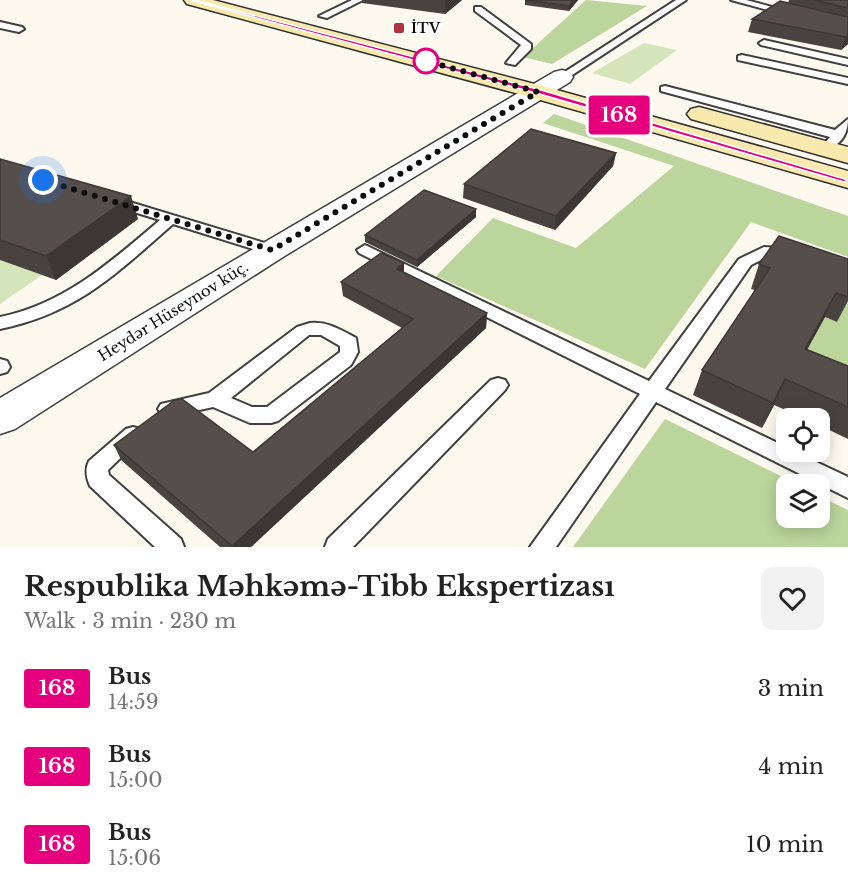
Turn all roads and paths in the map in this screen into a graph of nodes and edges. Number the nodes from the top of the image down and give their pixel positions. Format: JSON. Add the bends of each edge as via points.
{"nodes":[{"id":1,"x":193,"y":0,"type":"edge"},
{"id":2,"x":259,"y":0,"type":"edge"},
{"id":3,"x":359,"y":0,"type":"edge"},
{"id":4,"x":682,"y":0,"type":"edge"},
{"id":5,"x":735,"y":0,"type":"edge"},
{"id":6,"x":478,"y":9,"type":"dead end"},
{"id":7,"x":796,"y":14,"type":"edge"},
{"id":8,"x":324,"y":16,"type":"junction"},
{"id":9,"x":0,"y":25,"type":"edge"},
{"id":10,"x":19,"y":29,"type":"dead end"},
{"id":11,"x":764,"y":43,"type":"dead end"},
{"id":12,"x":742,"y":58,"type":"dead end"},
{"id":13,"x":511,"y":63,"type":"junction"},
{"id":14,"x":848,"y":63,"type":"edge"},
{"id":15,"x":848,"y":81,"type":"edge"},
{"id":16,"x":563,"y":84,"type":"junction"},
{"id":17,"x":665,"y":88,"type":"dead end"},
{"id":18,"x":645,"y":99,"type":"dead end"},
{"id":19,"x":848,"y":123,"type":"edge"},
{"id":20,"x":833,"y":142,"type":"junction"},
{"id":21,"x":848,"y":155,"type":"edge"},
{"id":22,"x":848,"y":180,"type":"edge"},
{"id":23,"x":103,"y":198,"type":"edge"},
{"id":24,"x":171,"y":218,"type":"junction"},
{"id":25,"x":272,"y":250,"type":"junction"},
{"id":26,"x":365,"y":250,"type":"dead end"},
{"id":27,"x":812,"y":256,"type":"edge"},
{"id":28,"x":0,"y":323,"type":"edge"},
{"id":29,"x":498,"y":386,"type":"dead end"},
{"id":30,"x":653,"y":392,"type":"junction"},
{"id":31,"x":215,"y":399,"type":"junction"},
{"id":32,"x":0,"y":418,"type":"edge"},
{"id":33,"x":848,"y":488,"type":"edge"},
{"id":34,"x":172,"y":547,"type":"edge"},
{"id":35,"x":337,"y":547,"type":"edge"},
{"id":36,"x":542,"y":547,"type":"edge"}],
"edges":[{"from":1,"to":16,"type":"main road"},
{"from":2,"to":8,"type":"main road"},
{"from":3,"to":8,"type":"lane"},
{"from":4,"to":16,"type":"lane"},
{"from":5,"to":7,"type":"lane"},
{"from":6,"to":13,"type":"lane","via":[[526,44]]},
{"from":8,"to":13,"type":"main road"},
{"from":9,"to":10,"type":"lane"},
{"from":11,"to":14,"type":"lane"},
{"from":12,"to":15,"type":"lane"},
{"from":13,"to":16,"type":"main road"},
{"from":16,"to":22,"type":"main road"},
{"from":16,"to":25,"type":"street","name":"Heydər Hüseynov küç."},
{"from":17,"to":20,"type":"lane"},
{"from":18,"to":20,"type":"main road"},
{"from":19,"to":20,"type":"lane"},
{"from":20,"to":21,"type":"main road"},
{"from":23,"to":24,"type":"lane"},
{"from":24,"to":25,"type":"lane"},
{"from":24,"to":28,"type":"lane","via":[[90,287],[20,321]]},
{"from":25,"to":32,"type":"street","name":"Heydər Hüseynov küç."},
{"from":26,"to":30,"type":"lane"},
{"from":27,"to":30,"type":"lane","via":[[764,252],[745,262]]},
{"from":29,"to":35,"type":"lane"},
{"from":30,"to":33,"type":"lane"},
{"from":30,"to":36,"type":"lane"},
{"from":31,"to":31,"type":"lane","via":[[303,331],[315,326],[349,343],[344,360],[271,415],[250,415]]},
{"from":31,"to":34,"type":"lane","via":[[170,407],[114,449],[97,467],[98,479]]}]}
